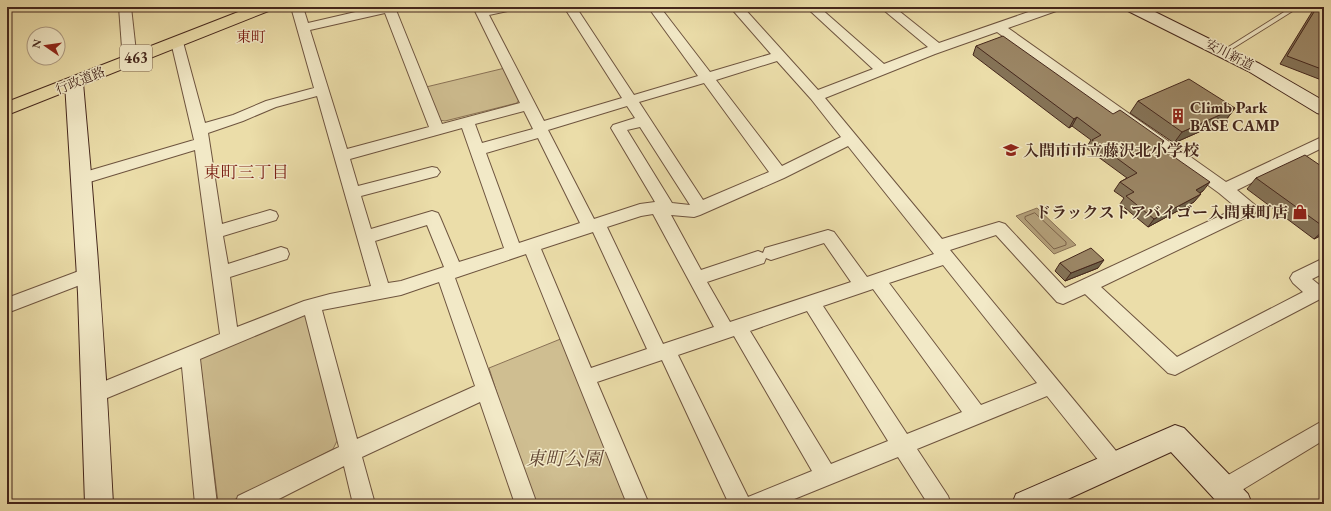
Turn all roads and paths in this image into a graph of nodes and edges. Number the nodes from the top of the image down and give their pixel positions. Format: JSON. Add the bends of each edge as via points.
{"nodes":[{"id":1,"x":125,"y":7,"type":"edge"},
{"id":2,"x":297,"y":7,"type":"edge"},
{"id":3,"x":391,"y":7,"type":"edge"},
{"id":4,"x":508,"y":7,"type":"edge"},
{"id":5,"x":570,"y":7,"type":"edge"},
{"id":6,"x":654,"y":7,"type":"edge"},
{"id":7,"x":736,"y":7,"type":"edge"},
{"id":8,"x":812,"y":7,"type":"edge"},
{"id":9,"x":886,"y":7,"type":"edge"},
{"id":10,"x":1054,"y":7,"type":"edge"},
{"id":11,"x":1296,"y":7,"type":"edge"},
{"id":12,"x":260,"y":8,"type":"edge"},
{"id":13,"x":1146,"y":9,"type":"edge"},
{"id":14,"x":481,"y":10,"type":"edge"},
{"id":15,"x":1000,"y":27,"type":"junction"},
{"id":16,"x":303,"y":28,"type":"junction"},
{"id":17,"x":176,"y":42,"type":"junction"},
{"id":18,"x":938,"y":49,"type":"junction"},
{"id":19,"x":1225,"y":51,"type":"junction"},
{"id":20,"x":780,"y":56,"type":"junction"},
{"id":21,"x":130,"y":61,"type":"junction"},
{"id":22,"x":883,"y":70,"type":"junction"},
{"id":23,"x":706,"y":78,"type":"junction"},
{"id":24,"x":74,"y":83,"type":"junction"},
{"id":25,"x":322,"y":90,"type":"junction"},
{"id":26,"x":816,"y":96,"type":"junction"},
{"id":27,"x":629,"y":100,"type":"junction"},
{"id":28,"x":529,"y":105,"type":"junction"},
{"id":29,"x":7,"y":109,"type":"edge"},
{"id":30,"x":1324,"y":109,"type":"edge"},
{"id":31,"x":643,"y":121,"type":"junction"},
{"id":32,"x":467,"y":122,"type":"junction"},
{"id":33,"x":541,"y":129,"type":"junction"},
{"id":34,"x":437,"y":130,"type":"junction"},
{"id":35,"x":201,"y":137,"type":"junction"},
{"id":36,"x":850,"y":139,"type":"junction"},
{"id":37,"x":1324,"y":141,"type":"edge"},
{"id":38,"x":477,"y":150,"type":"junction"},
{"id":39,"x":342,"y":156,"type":"junction"},
{"id":40,"x":432,"y":172,"type":"dead end"},
{"id":41,"x":779,"y":174,"type":"junction"},
{"id":42,"x":83,"y":178,"type":"junction"},
{"id":43,"x":1224,"y":189,"type":"junction"},
{"id":44,"x":353,"y":193,"type":"junction"},
{"id":45,"x":700,"y":208,"type":"junction"},
{"id":46,"x":663,"y":209,"type":"junction"},
{"id":47,"x":270,"y":216,"type":"dead end"},
{"id":48,"x":594,"y":225,"type":"junction"},
{"id":49,"x":214,"y":232,"type":"junction"},
{"id":50,"x":366,"y":237,"type":"junction"},
{"id":51,"x":522,"y":249,"type":"junction"},
{"id":52,"x":942,"y":252,"type":"junction"},
{"id":53,"x":281,"y":254,"type":"dead end"},
{"id":54,"x":1324,"y":265,"type":"edge"},
{"id":55,"x":450,"y":272,"type":"junction"},
{"id":56,"x":220,"y":273,"type":"junction"},
{"id":57,"x":87,"y":274,"type":"junction"},
{"id":58,"x":697,"y":278,"type":"junction"},
{"id":59,"x":870,"y":283,"type":"junction"},
{"id":60,"x":1087,"y":285,"type":"junction"},
{"id":61,"x":382,"y":292,"type":"junction"},
{"id":62,"x":811,"y":303,"type":"junction"},
{"id":63,"x":7,"y":306,"type":"edge"},
{"id":64,"x":312,"y":306,"type":"junction"},
{"id":65,"x":732,"y":329,"type":"junction"},
{"id":66,"x":230,"y":339,"type":"junction"},
{"id":67,"x":662,"y":352,"type":"junction"},
{"id":68,"x":190,"y":355,"type":"junction"},
{"id":69,"x":585,"y":378,"type":"junction"},
{"id":70,"x":1051,"y":386,"type":"junction"},
{"id":71,"x":486,"y":390,"type":"junction"},
{"id":72,"x":95,"y":394,"type":"junction"},
{"id":73,"x":977,"y":416,"type":"junction"},
{"id":74,"x":1324,"y":429,"type":"edge"},
{"id":75,"x":903,"y":445,"type":"junction"},
{"id":76,"x":350,"y":452,"type":"junction"},
{"id":77,"x":1114,"y":464,"type":"junction"},
{"id":78,"x":826,"y":476,"type":"junction"},
{"id":79,"x":1231,"y":496,"type":"edge"},
{"id":80,"x":99,"y":504,"type":"edge"},
{"id":81,"x":206,"y":504,"type":"edge"},
{"id":82,"x":246,"y":504,"type":"edge"},
{"id":83,"x":364,"y":504,"type":"edge"},
{"id":84,"x":526,"y":504,"type":"edge"},
{"id":85,"x":638,"y":504,"type":"edge"},
{"id":86,"x":740,"y":504,"type":"edge"},
{"id":87,"x":756,"y":504,"type":"edge"},
{"id":88,"x":940,"y":504,"type":"edge"},
{"id":89,"x":1026,"y":504,"type":"edge"}],
"edges":[{"from":1,"to":21,"type":"street"},
{"from":2,"to":16,"type":"street"},
{"from":3,"to":16,"type":"street"},
{"from":3,"to":34,"type":"street"},
{"from":4,"to":14,"type":"street"},
{"from":5,"to":27,"type":"street"},
{"from":6,"to":23,"type":"street"},
{"from":7,"to":20,"type":"street"},
{"from":8,"to":22,"type":"street"},
{"from":9,"to":18,"type":"street"},
{"from":10,"to":15,"type":"street"},
{"from":11,"to":19,"type":"lane"},
{"from":12,"to":17,"type":"highway","name":"行政道路","number":"463"},
{"from":13,"to":19,"type":"street","name":"安川新道"},
{"from":14,"to":28,"type":"street"},
{"from":15,"to":18,"type":"street"},
{"from":15,"to":43,"type":"street"},
{"from":16,"to":25,"type":"street"},
{"from":17,"to":21,"type":"highway","name":"行政道路","number":"463"},
{"from":17,"to":35,"type":"street"},
{"from":18,"to":22,"type":"street"},
{"from":19,"to":30,"type":"street","name":"安川新道"},
{"from":20,"to":23,"type":"street"},
{"from":20,"to":26,"type":"street"},
{"from":21,"to":24,"type":"highway","name":"行政道路","number":"463"},
{"from":22,"to":26,"type":"street"},
{"from":23,"to":27,"type":"street"},
{"from":23,"to":41,"type":"street"},
{"from":24,"to":29,"type":"highway","name":"行政道路","number":"463"},
{"from":24,"to":42,"type":"street"},
{"from":25,"to":35,"type":"street","via":[[271,104]]},
{"from":25,"to":39,"type":"street"},
{"from":26,"to":36,"type":"street"},
{"from":27,"to":31,"type":"street"},
{"from":27,"to":33,"type":"street"},
{"from":28,"to":32,"type":"street"},
{"from":28,"to":33,"type":"street"},
{"from":31,"to":45,"type":"street"},
{"from":31,"to":46,"type":"street","via":[[618,128]]},
{"from":32,"to":34,"type":"street"},
{"from":32,"to":38,"type":"street"},
{"from":33,"to":38,"type":"street"},
{"from":33,"to":48,"type":"street"},
{"from":34,"to":39,"type":"street"},
{"from":35,"to":42,"type":"street"},
{"from":35,"to":49,"type":"street"},
{"from":36,"to":41,"type":"street"},
{"from":36,"to":52,"type":"street"},
{"from":37,"to":43,"type":"street"},
{"from":38,"to":51,"type":"street"},
{"from":39,"to":44,"type":"street"},
{"from":40,"to":44,"type":"street"},
{"from":41,"to":45,"type":"street"},
{"from":42,"to":57,"type":"street"},
{"from":43,"to":60,"type":"street","via":[[1249,209]]},
{"from":44,"to":50,"type":"street"},
{"from":45,"to":46,"type":"street","via":[[694,211]]},
{"from":46,"to":48,"type":"street","via":[[640,210]]},
{"from":46,"to":58,"type":"street"},
{"from":47,"to":49,"type":"street"},
{"from":48,"to":51,"type":"street"},
{"from":48,"to":67,"type":"street"},
{"from":49,"to":56,"type":"street"},
{"from":50,"to":55,"type":"street","via":[[432,217]]},
{"from":50,"to":61,"type":"street"},
{"from":51,"to":55,"type":"street"},
{"from":51,"to":69,"type":"street"},
{"from":52,"to":59,"type":"street"},
{"from":52,"to":60,"type":"street","via":[[999,228],[1063,297]]},
{"from":52,"to":70,"type":"street"},
{"from":53,"to":56,"type":"street"},
{"from":54,"to":60,"type":"street","via":[[1299,278],[1317,293],[1175,367]]},
{"from":55,"to":61,"type":"street"},
{"from":55,"to":71,"type":"street"},
{"from":56,"to":66,"type":"street"},
{"from":57,"to":63,"type":"street"},
{"from":57,"to":72,"type":"street"},
{"from":58,"to":59,"type":"street","via":[[828,236]]},
{"from":58,"to":65,"type":"street"},
{"from":59,"to":62,"type":"street"},
{"from":59,"to":73,"type":"street"},
{"from":61,"to":64,"type":"street"},
{"from":62,"to":65,"type":"street"},
{"from":62,"to":75,"type":"street"},
{"from":64,"to":66,"type":"street"},
{"from":64,"to":76,"type":"street"},
{"from":65,"to":67,"type":"street"},
{"from":65,"to":78,"type":"street"},
{"from":66,"to":68,"type":"street"},
{"from":67,"to":69,"type":"street"},
{"from":67,"to":86,"type":"street"},
{"from":68,"to":72,"type":"street"},
{"from":68,"to":81,"type":"street"},
{"from":69,"to":85,"type":"street"},
{"from":70,"to":73,"type":"street"},
{"from":70,"to":77,"type":"street"},
{"from":71,"to":76,"type":"street"},
{"from":71,"to":84,"type":"street"},
{"from":72,"to":80,"type":"street"},
{"from":73,"to":75,"type":"street"},
{"from":74,"to":79,"type":"street"},
{"from":75,"to":78,"type":"street"},
{"from":75,"to":88,"type":"street"},
{"from":76,"to":82,"type":"street"},
{"from":76,"to":83,"type":"street"},
{"from":77,"to":79,"type":"street","via":[[1175,437]]},
{"from":77,"to":89,"type":"street"},
{"from":78,"to":87,"type":"street"}]}
